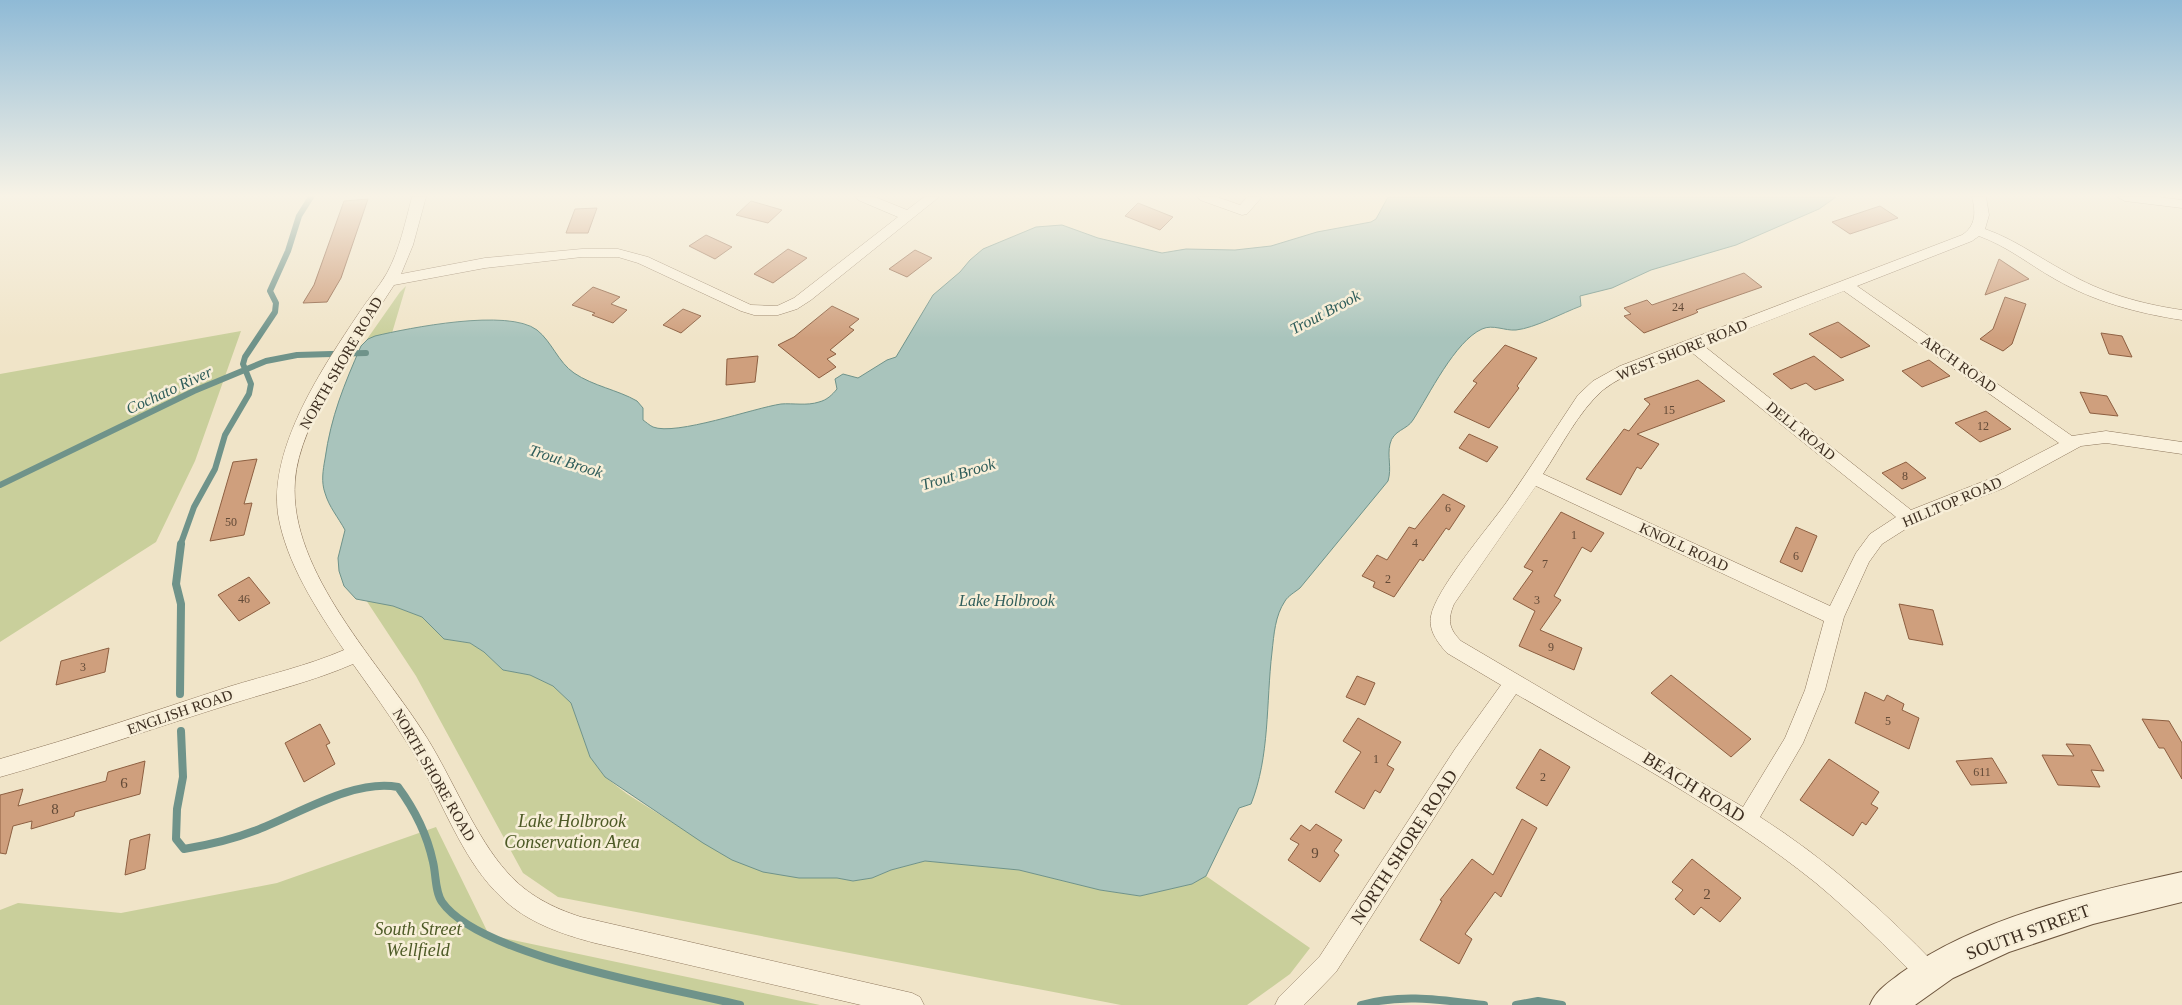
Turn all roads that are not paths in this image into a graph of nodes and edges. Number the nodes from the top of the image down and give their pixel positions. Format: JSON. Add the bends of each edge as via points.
{"nodes":[{"id":1,"x":405,"y":244,"type":"edge"},
{"id":2,"x":873,"y":244,"type":"edge"},
{"id":3,"x":1955,"y":244,"type":"edge"},
{"id":4,"x":2009,"y":244,"type":"edge"},
{"id":5,"x":389,"y":281,"type":"junction"},
{"id":6,"x":1847,"y":286,"type":"junction"},
{"id":7,"x":2182,"y":315,"type":"edge"},
{"id":8,"x":1693,"y":345,"type":"junction"},
{"id":9,"x":2071,"y":443,"type":"junction"},
{"id":10,"x":2182,"y":448,"type":"edge"},
{"id":11,"x":1533,"y":477,"type":"junction"},
{"id":12,"x":1909,"y":518,"type":"junction"},
{"id":13,"x":1835,"y":617,"type":"junction"},
{"id":14,"x":1440,"y":628,"type":"joint"},
{"id":15,"x":358,"y":653,"type":"junction"},
{"id":16,"x":1514,"y":682,"type":"junction"},
{"id":17,"x":0,"y":768,"type":"edge"},
{"id":18,"x":1747,"y":820,"type":"junction"},
{"id":19,"x":2182,"y":887,"type":"edge"},
{"id":20,"x":1929,"y":974,"type":"junction"},
{"id":21,"x":912,"y":1005,"type":"edge"},
{"id":22,"x":1286,"y":1005,"type":"edge"},
{"id":23,"x":1887,"y":1005,"type":"edge"}],
"edges":[{"from":1,"to":5,"type":"street","name":"NORTH SHORE ROAD"},
{"from":2,"to":5,"type":"street","via":[[806,297],[774,311],[746,308],[643,260],[618,253],[582,252],[485,263]]},
{"from":3,"to":6,"type":"street","name":"WEST SHORE ROAD"},
{"from":4,"to":7,"type":"street","via":[[2083,288],[2128,304]]},
{"from":5,"to":15,"type":"street","name":"NORTH SHORE ROAD","via":[[348,344],[304,427],[291,457],[286,480],[286,503],[305,568]]},
{"from":6,"to":8,"type":"street","name":"WEST SHORE ROAD"},
{"from":6,"to":9,"type":"street","name":"ARCH ROAD"},
{"from":8,"to":11,"type":"street","name":"WEST SHORE ROAD","via":[[1616,374],[1599,385],[1584,399]]},
{"from":8,"to":12,"type":"street","name":"DELL ROAD"},
{"from":9,"to":10,"type":"street","name":"HILLTOP ROAD","via":[[2106,437]]},
{"from":9,"to":12,"type":"street","name":"HILLTOP ROAD","via":[[1998,483]]},
{"from":11,"to":13,"type":"street","name":"KNOLL ROAD"},
{"from":11,"to":14,"type":"street","name":"WEST SHORE ROAD","via":[[1446,599],[1439,614]]},
{"from":12,"to":13,"type":"street","name":"HILLTOP ROAD","via":[[1868,548]]},
{"from":13,"to":18,"type":"street","name":"HILLTOP ROAD","via":[[1815,690],[1793,743]]},
{"from":14,"to":16,"type":"street","name":"BEACH ROAD","via":[[1454,647]]},
{"from":15,"to":17,"type":"street","name":"ENGLISH ROAD","via":[[323,668]]},
{"from":15,"to":21,"type":"street","name":"NORTH SHORE ROAD","via":[[418,741],[489,867],[524,903],[556,920],[595,932]]},
{"from":16,"to":18,"type":"street","name":"BEACH ROAD"},
{"from":16,"to":22,"type":"street","name":"NORTH SHORE ROAD","via":[[1462,756],[1340,946],[1313,980]]},
{"from":18,"to":20,"type":"street","name":"BEACH ROAD","via":[[1854,898]]},
{"from":19,"to":20,"type":"main road","name":"SOUTH STREET","via":[[2044,923],[1971,952]]},
{"from":20,"to":23,"type":"main road","name":"SOUTH STREET"}]}
